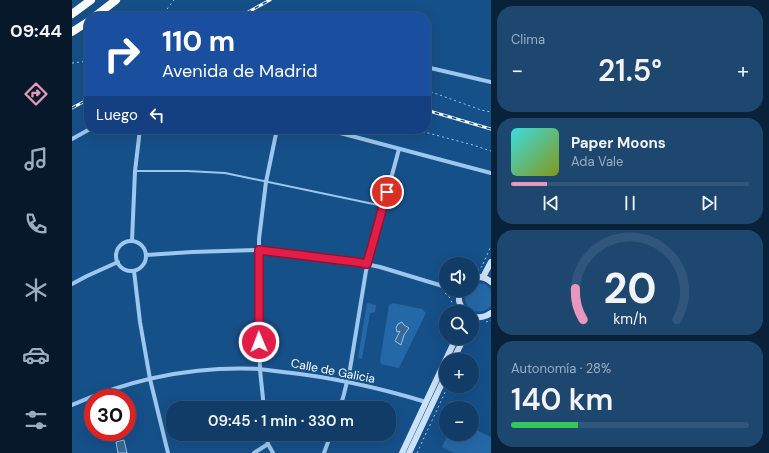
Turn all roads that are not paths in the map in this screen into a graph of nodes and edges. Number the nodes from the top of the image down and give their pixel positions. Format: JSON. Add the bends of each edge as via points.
{"nodes":[{"id":1,"x":91,"y":0,"type":"edge"},
{"id":2,"x":116,"y":0,"type":"edge"},
{"id":3,"x":100,"y":12,"type":"edge"},
{"id":4,"x":72,"y":14,"type":"edge"},
{"id":5,"x":84,"y":24,"type":"edge"},
{"id":6,"x":72,"y":32,"type":"edge"},
{"id":7,"x":431,"y":68,"type":"edge"},
{"id":8,"x":491,"y":82,"type":"edge"},
{"id":9,"x":84,"y":132,"type":"edge"},
{"id":10,"x":139,"y":134,"type":"edge"},
{"id":11,"x":276,"y":134,"type":"edge"},
{"id":12,"x":344,"y":134,"type":"edge"},
{"id":13,"x":72,"y":139,"type":"edge"},
{"id":14,"x":400,"y":149,"type":"junction"},
{"id":15,"x":135,"y":172,"type":"junction"},
{"id":16,"x":491,"y":173,"type":"edge"},
{"id":17,"x":266,"y":182,"type":"junction"},
{"id":18,"x":383,"y":206,"type":"junction"},
{"id":19,"x":132,"y":241,"type":"junction"},
{"id":20,"x":259,"y":250,"type":"junction"},
{"id":21,"x":146,"y":255,"type":"junction"},
{"id":22,"x":118,"y":262,"type":"junction"},
{"id":23,"x":491,"y":262,"type":"edge"},
{"id":24,"x":367,"y":264,"type":"junction"},
{"id":25,"x":134,"y":271,"type":"junction"},
{"id":26,"x":479,"y":277,"type":"edge"},
{"id":27,"x":483,"y":277,"type":"junction"},
{"id":28,"x":491,"y":282,"type":"edge"},
{"id":29,"x":72,"y":284,"type":"edge"},
{"id":30,"x":439,"y":286,"type":"edge"},
{"id":31,"x":491,"y":313,"type":"edge"},
{"id":32,"x":479,"y":318,"type":"edge"},
{"id":33,"x":453,"y":345,"type":"edge"},
{"id":34,"x":260,"y":370,"type":"junction"},
{"id":35,"x":150,"y":379,"type":"junction"},
{"id":36,"x":347,"y":382,"type":"junction"},
{"id":37,"x":439,"y":390,"type":"edge"},
{"id":38,"x":263,"y":401,"type":"edge"},
{"id":39,"x":342,"y":401,"type":"edge"},
{"id":40,"x":426,"y":402,"type":"junction"},
{"id":41,"x":72,"y":405,"type":"edge"},
{"id":42,"x":267,"y":441,"type":"edge"},
{"id":43,"x":329,"y":441,"type":"edge"},
{"id":44,"x":268,"y":444,"type":"junction"},
{"id":45,"x":168,"y":453,"type":"edge"},
{"id":46,"x":254,"y":453,"type":"edge"},
{"id":47,"x":273,"y":453,"type":"edge"},
{"id":48,"x":324,"y":453,"type":"edge"},
{"id":49,"x":402,"y":453,"type":"edge"},
{"id":50,"x":410,"y":453,"type":"edge"}],
"edges":[{"from":1,"to":4,"type":"highway"},
{"from":2,"to":3,"type":"highway"},
{"from":5,"to":6,"type":"highway"},
{"from":7,"to":8,"type":"street"},
{"from":9,"to":13,"type":"street"},
{"from":10,"to":15,"type":"street"},
{"from":11,"to":17,"type":"street"},
{"from":12,"to":14,"type":"street"},
{"from":14,"to":16,"type":"street"},
{"from":14,"to":18,"type":"street"},
{"from":15,"to":17,"type":"lane","via":[[225,173]]},
{"from":15,"to":19,"type":"street"},
{"from":17,"to":18,"type":"lane"},
{"from":17,"to":20,"type":"street"},
{"from":18,"to":24,"type":"street"},
{"from":19,"to":21,"type":"street","via":[[144,248]]},
{"from":19,"to":22,"type":"street","via":[[120,246]]},
{"from":20,"to":21,"type":"street"},
{"from":20,"to":24,"type":"street"},
{"from":20,"to":34,"type":"street"},
{"from":21,"to":25,"type":"street","via":[[144,264]]},
{"from":22,"to":25,"type":"street","via":[[124,269]]},
{"from":22,"to":29,"type":"street"},
{"from":23,"to":27,"type":"street"},
{"from":24,"to":30,"type":"street"},
{"from":24,"to":36,"type":"street"},
{"from":25,"to":35,"type":"street"},
{"from":26,"to":27,"type":"street"},
{"from":27,"to":28,"type":"street"},
{"from":31,"to":32,"type":"street"},
{"from":33,"to":40,"type":"street"},
{"from":34,"to":35,"type":"street","name":"Calle de Galicia","via":[[204,371]]},
{"from":34,"to":36,"type":"street","name":"Calle de Galicia","via":[[305,374]]},
{"from":34,"to":38,"type":"street"},
{"from":35,"to":41,"type":"street","name":"Calle de Galicia","via":[[113,389]]},
{"from":35,"to":45,"type":"street"},
{"from":36,"to":39,"type":"street"},
{"from":36,"to":40,"type":"street","name":"Calle de Galicia"},
{"from":37,"to":50,"type":"street"},
{"from":40,"to":49,"type":"street"},
{"from":42,"to":44,"type":"street"},
{"from":43,"to":48,"type":"street"},
{"from":44,"to":46,"type":"street"},
{"from":44,"to":47,"type":"street"}]}
